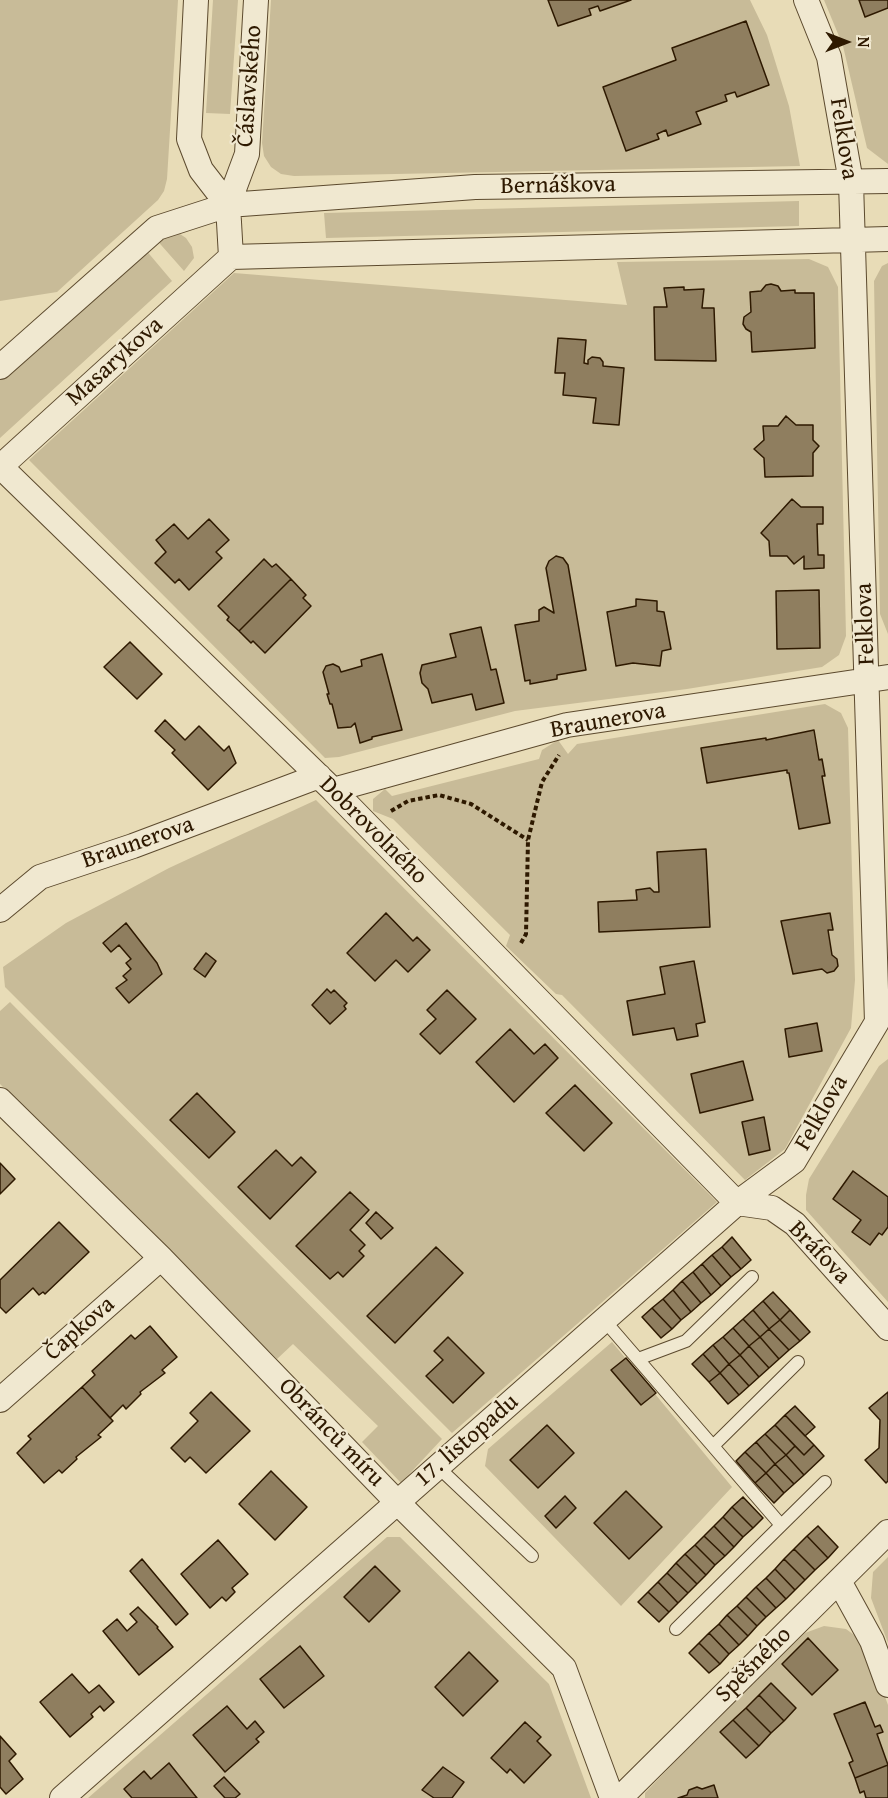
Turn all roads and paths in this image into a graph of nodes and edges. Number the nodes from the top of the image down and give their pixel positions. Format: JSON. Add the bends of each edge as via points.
{"nodes":[{"id":1,"x":196,"y":0,"type":"edge"},
{"id":2,"x":256,"y":0,"type":"edge"},
{"id":3,"x":806,"y":0,"type":"edge"},
{"id":4,"x":888,"y":181,"type":"edge"},
{"id":5,"x":851,"y":182,"type":"junction"},
{"id":6,"x":228,"y":205,"type":"junction"},
{"id":7,"x":888,"y":238,"type":"edge"},
{"id":8,"x":854,"y":240,"type":"junction"},
{"id":9,"x":231,"y":257,"type":"junction"},
{"id":10,"x":0,"y":367,"type":"edge"},
{"id":11,"x":0,"y":467,"type":"edge"},
{"id":12,"x":878,"y":679,"type":"edge"},
{"id":13,"x":567,"y":725,"type":"junction"},
{"id":14,"x":326,"y":783,"type":"junction"},
{"id":15,"x":368,"y":825,"type":"junction"},
{"id":16,"x":528,"y":840,"type":"junction"},
{"id":17,"x":0,"y":909,"type":"edge"},
{"id":18,"x":507,"y":968,"type":"junction"},
{"id":19,"x":882,"y":1021,"type":"edge"},
{"id":20,"x":0,"y":1100,"type":"edge"},
{"id":21,"x":737,"y":1203,"type":"junction"},
{"id":22,"x":160,"y":1258,"type":"junction"},
{"id":23,"x":752,"y":1277,"type":"dead end"},
{"id":24,"x":604,"y":1320,"type":"junction"},
{"id":25,"x":888,"y":1328,"type":"edge"},
{"id":26,"x":638,"y":1359,"type":"junction"},
{"id":27,"x":798,"y":1362,"type":"dead end"},
{"id":28,"x":0,"y":1400,"type":"edge"},
{"id":29,"x":713,"y":1446,"type":"junction"},
{"id":30,"x":438,"y":1467,"type":"junction"},
{"id":31,"x":825,"y":1482,"type":"dead end"},
{"id":32,"x":397,"y":1502,"type":"junction"},
{"id":33,"x":781,"y":1526,"type":"junction"},
{"id":34,"x":888,"y":1532,"type":"edge"},
{"id":35,"x":532,"y":1556,"type":"dead end"},
{"id":36,"x":839,"y":1581,"type":"junction"},
{"id":37,"x":676,"y":1629,"type":"dead end"},
{"id":38,"x":888,"y":1685,"type":"edge"},
{"id":39,"x":62,"y":1798,"type":"edge"},
{"id":40,"x":612,"y":1798,"type":"edge"},
{"id":41,"x":620,"y":1798,"type":"edge"}],
"edges":[{"from":1,"to":6,"type":"street","via":[[189,139],[201,170]]},
{"from":2,"to":6,"type":"street","name":"Čáslavského","via":[[247,154]]},
{"from":3,"to":5,"type":"street","name":"Felklova","via":[[829,57]]},
{"from":4,"to":5,"type":"street","name":"Bernáškova"},
{"from":5,"to":6,"type":"street","name":"Bernáškova","via":[[475,187]]},
{"from":5,"to":8,"type":"street","name":"Felklova"},
{"from":6,"to":9,"type":"street","name":"Čáslavského"},
{"from":6,"to":10,"type":"street","via":[[157,228]]},
{"from":7,"to":8,"type":"street"},
{"from":8,"to":9,"type":"street"},
{"from":8,"to":12,"type":"street","name":"Felklova"},
{"from":9,"to":11,"type":"street","name":"Masarykova"},
{"from":11,"to":14,"type":"street","name":"Dobrovolného"},
{"from":12,"to":13,"type":"street","name":"Braunerova"},
{"from":12,"to":19,"type":"street","name":"Felklova"},
{"from":13,"to":14,"type":"street","name":"Braunerova"},
{"from":13,"to":16,"type":"path","via":[[562,750],[542,782]]},
{"from":14,"to":15,"type":"street","name":"Dobrovolného"},
{"from":14,"to":17,"type":"street","name":"Braunerova","via":[[40,877]]},
{"from":15,"to":16,"type":"path","via":[[408,801],[439,795],[471,804]]},
{"from":15,"to":18,"type":"street","name":"Dobrovolného"},
{"from":16,"to":18,"type":"path","via":[[526,934]]},
{"from":18,"to":21,"type":"street","name":"Dobrovolného"},
{"from":19,"to":21,"type":"street","name":"Felklova","via":[[794,1161]]},
{"from":20,"to":22,"type":"street","name":"Obránců míru"},
{"from":21,"to":24,"type":"street","name":"17. listopadu"},
{"from":21,"to":25,"type":"street","name":"Bráfova","via":[[772,1208],[795,1224]]},
{"from":22,"to":28,"type":"street","name":"Čapkova"},
{"from":22,"to":32,"type":"street","name":"Obránců míru"},
{"from":23,"to":26,"type":"lane","via":[[686,1341]]},
{"from":24,"to":26,"type":"lane"},
{"from":24,"to":30,"type":"street","name":"17. listopadu"},
{"from":26,"to":29,"type":"lane"},
{"from":27,"to":29,"type":"lane"},
{"from":29,"to":33,"type":"lane"},
{"from":30,"to":32,"type":"street","name":"17. listopadu"},
{"from":30,"to":35,"type":"lane"},
{"from":31,"to":33,"type":"lane"},
{"from":32,"to":39,"type":"street","name":"17. listopadu"},
{"from":32,"to":40,"type":"street","name":"Obránců míru","via":[[564,1668]]},
{"from":33,"to":37,"type":"lane"},
{"from":34,"to":36,"type":"street","name":"Spěšného"},
{"from":36,"to":38,"type":"street","via":[[872,1641]]},
{"from":36,"to":41,"type":"street","name":"Spěšného"}]}
